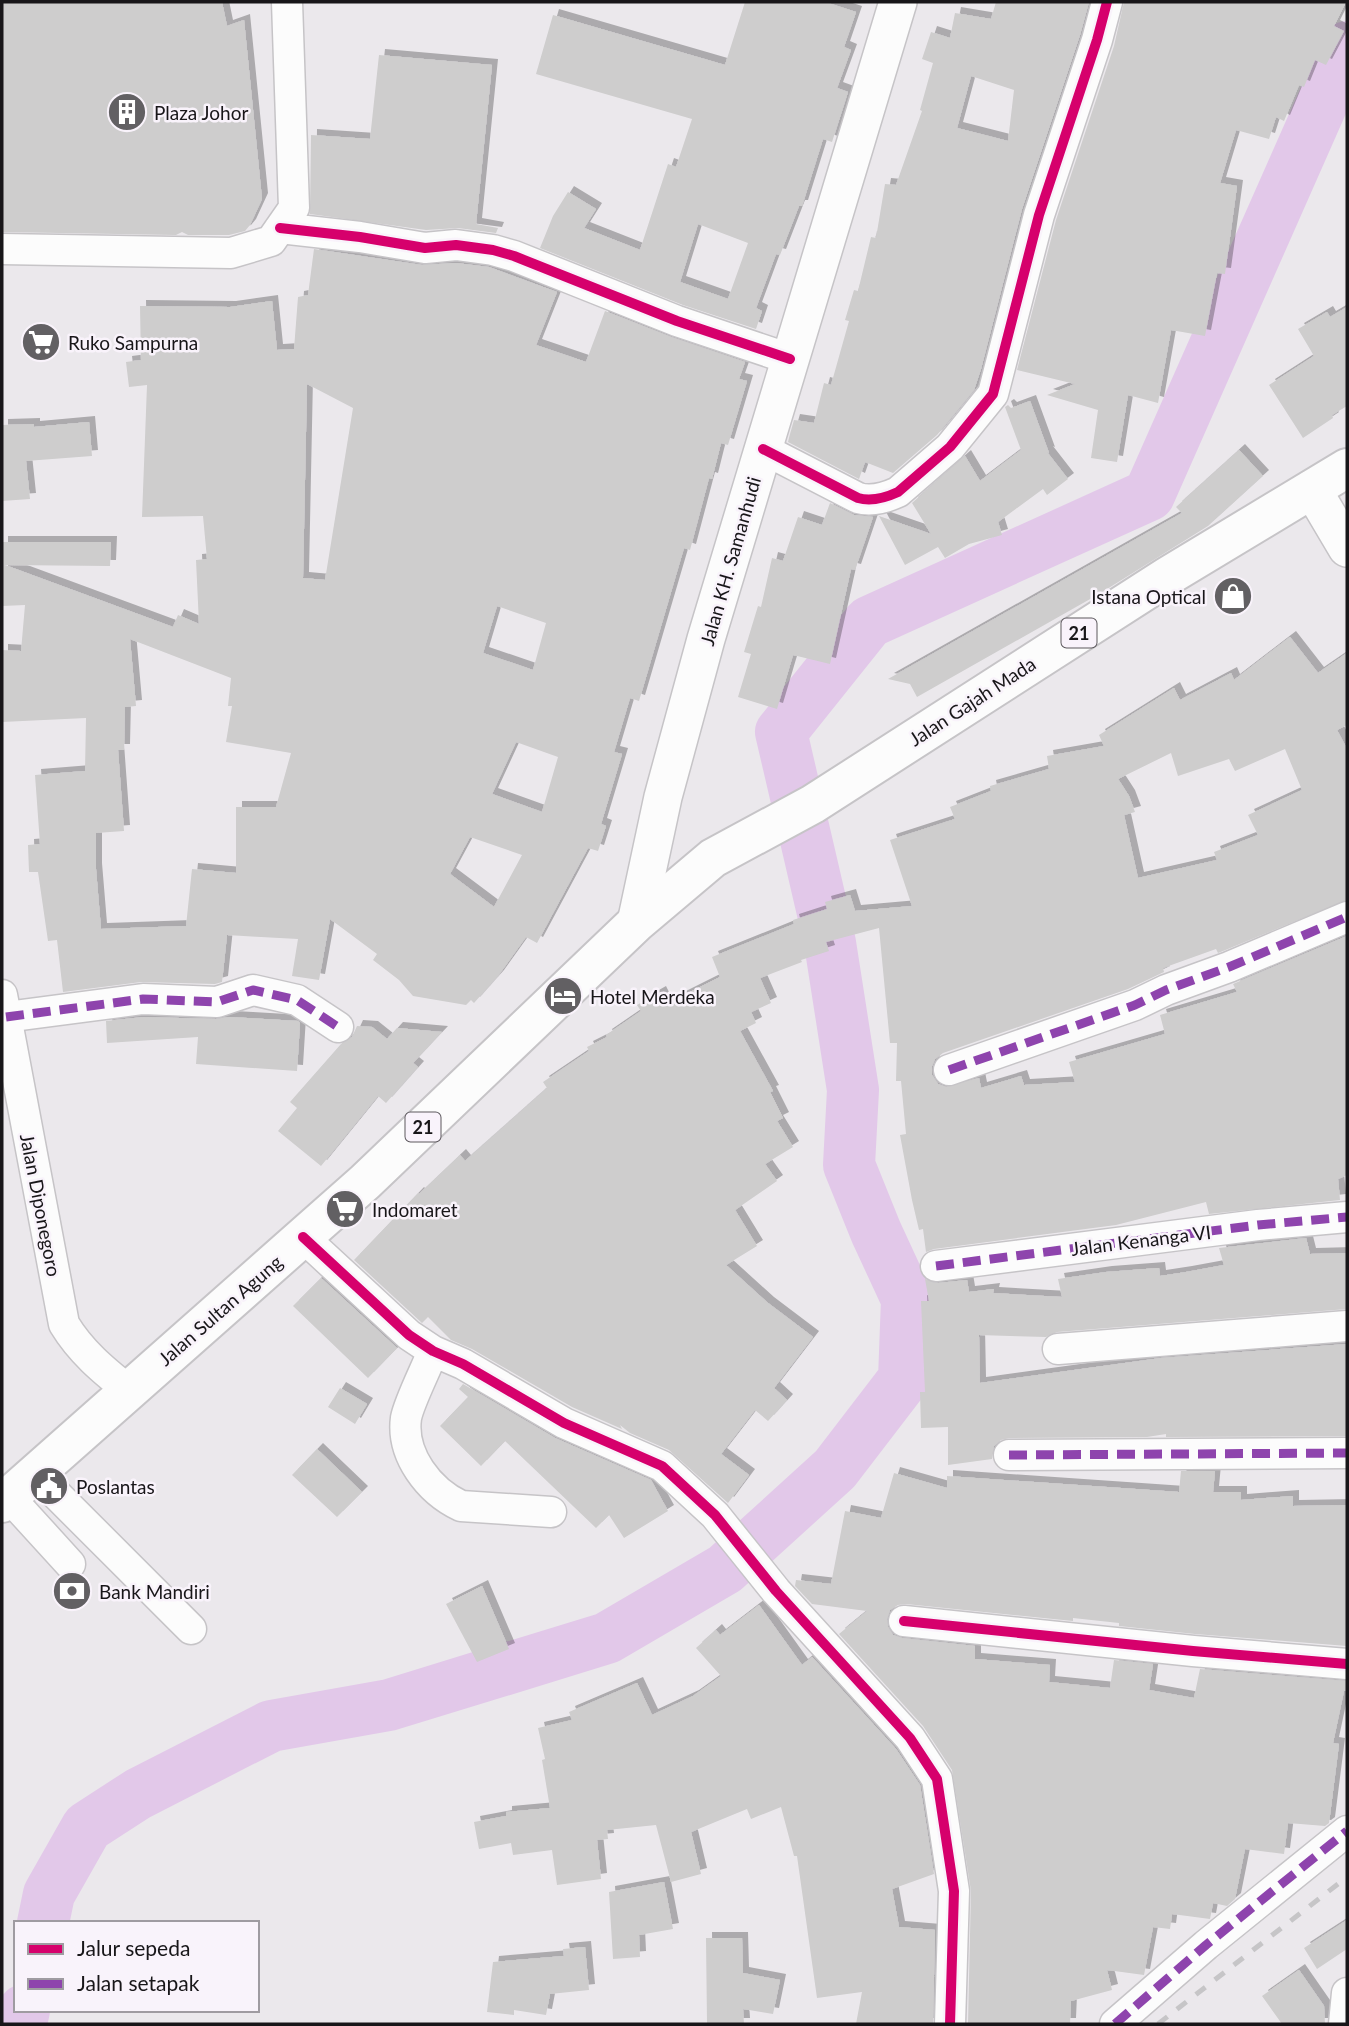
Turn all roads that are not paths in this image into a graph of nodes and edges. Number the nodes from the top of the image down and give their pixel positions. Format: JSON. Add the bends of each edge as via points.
{"nodes":[{"id":1,"x":288,"y":2,"type":"edge"},
{"id":2,"x":898,"y":2,"type":"edge"},
{"id":3,"x":1107,"y":2,"type":"edge"},
{"id":4,"x":280,"y":228,"type":"junction"},
{"id":5,"x":2,"y":249,"type":"edge"},
{"id":6,"x":790,"y":359,"type":"junction"},
{"id":7,"x":763,"y":449,"type":"junction"},
{"id":8,"x":1347,"y":468,"type":"edge"},
{"id":9,"x":1312,"y":489,"type":"junction"},
{"id":10,"x":1347,"y":548,"type":"edge"},
{"id":11,"x":713,"y":858,"type":"joint"},
{"id":12,"x":1347,"y":917,"type":"edge"},
{"id":13,"x":636,"y":923,"type":"junction"},
{"id":14,"x":4,"y":1006,"type":"edge"},
{"id":15,"x":338,"y":1027,"type":"dead end"},
{"id":16,"x":949,"y":1070,"type":"dead end"},
{"id":17,"x":1347,"y":1217,"type":"edge"},
{"id":18,"x":303,"y":1237,"type":"junction"},
{"id":19,"x":936,"y":1266,"type":"dead end"},
{"id":20,"x":1347,"y":1326,"type":"edge"},
{"id":21,"x":1058,"y":1349,"type":"dead end"},
{"id":22,"x":433,"y":1351,"type":"junction"},
{"id":23,"x":128,"y":1391,"type":"junction"},
{"id":24,"x":1347,"y":1453,"type":"edge"},
{"id":25,"x":1009,"y":1455,"type":"dead end"},
{"id":26,"x":15,"y":1491,"type":"edge"},
{"id":27,"x":551,"y":1512,"type":"dead end"},
{"id":28,"x":70,"y":1564,"type":"dead end"},
{"id":29,"x":904,"y":1621,"type":"dead end"},
{"id":30,"x":191,"y":1629,"type":"dead end"},
{"id":31,"x":1347,"y":1664,"type":"edge"},
{"id":32,"x":1347,"y":1831,"type":"edge"},
{"id":33,"x":1347,"y":1993,"type":"edge"},
{"id":34,"x":950,"y":2024,"type":"edge"},
{"id":35,"x":1115,"y":2024,"type":"edge"},
{"id":36,"x":1344,"y":2024,"type":"edge"}],
"edges":[{"from":1,"to":4,"type":"street","via":[[294,208]]},
{"from":2,"to":6,"type":"main road","name":"Jalan KH. Samanhudi"},
{"from":3,"to":7,"type":"street","via":[[1039,215],[993,394],[950,446],[888,497],[858,498]]},
{"from":4,"to":5,"type":"street","via":[[271,241],[231,253]]},
{"from":4,"to":6,"type":"street","via":[[425,248],[456,245],[493,250]]},
{"from":6,"to":7,"type":"main road","name":"Jalan KH. Samanhudi"},
{"from":7,"to":13,"type":"main road","name":"Jalan KH. Samanhudi","via":[[663,797]]},
{"from":8,"to":9,"type":"highway","name":"Jalan Gajah Mada","number":"21"},
{"from":9,"to":10,"type":"main road"},
{"from":9,"to":11,"type":"highway","name":"Jalan Gajah Mada","number":"21","via":[[813,804]]},
{"from":11,"to":13,"type":"highway","name":"Jalan Sultan Agung","number":"21"},
{"from":12,"to":16,"type":"street","via":[[1135,1005]]},
{"from":13,"to":18,"type":"highway","name":"Jalan Sultan Agung","number":"21"},
{"from":14,"to":15,"type":"street","via":[[143,999],[217,1002],[253,990],[297,1000]]},
{"from":14,"to":23,"type":"street","name":"Jalan Diponegoro","via":[[64,1324],[76,1345]]},
{"from":17,"to":19,"type":"street","name":"Jalan Kenanga VI"},
{"from":18,"to":22,"type":"street","via":[[409,1335]]},
{"from":18,"to":23,"type":"highway","name":"Jalan Sultan Agung","number":"21"},
{"from":20,"to":21,"type":"street"},
{"from":22,"to":27,"type":"street","via":[[407,1417],[415,1463],[429,1484],[461,1506]]},
{"from":22,"to":34,"type":"street","via":[[564,1423],[662,1466],[715,1515],[776,1591],[909,1738],[937,1779],[954,1891]]},
{"from":23,"to":26,"type":"highway","name":"Jalan Sultan Agung","number":"21"},
{"from":24,"to":25,"type":"street"},
{"from":26,"to":28,"type":"street"},
{"from":26,"to":30,"type":"street"},
{"from":29,"to":31,"type":"street"},
{"from":32,"to":35,"type":"street"},
{"from":33,"to":36,"type":"street"}]}
